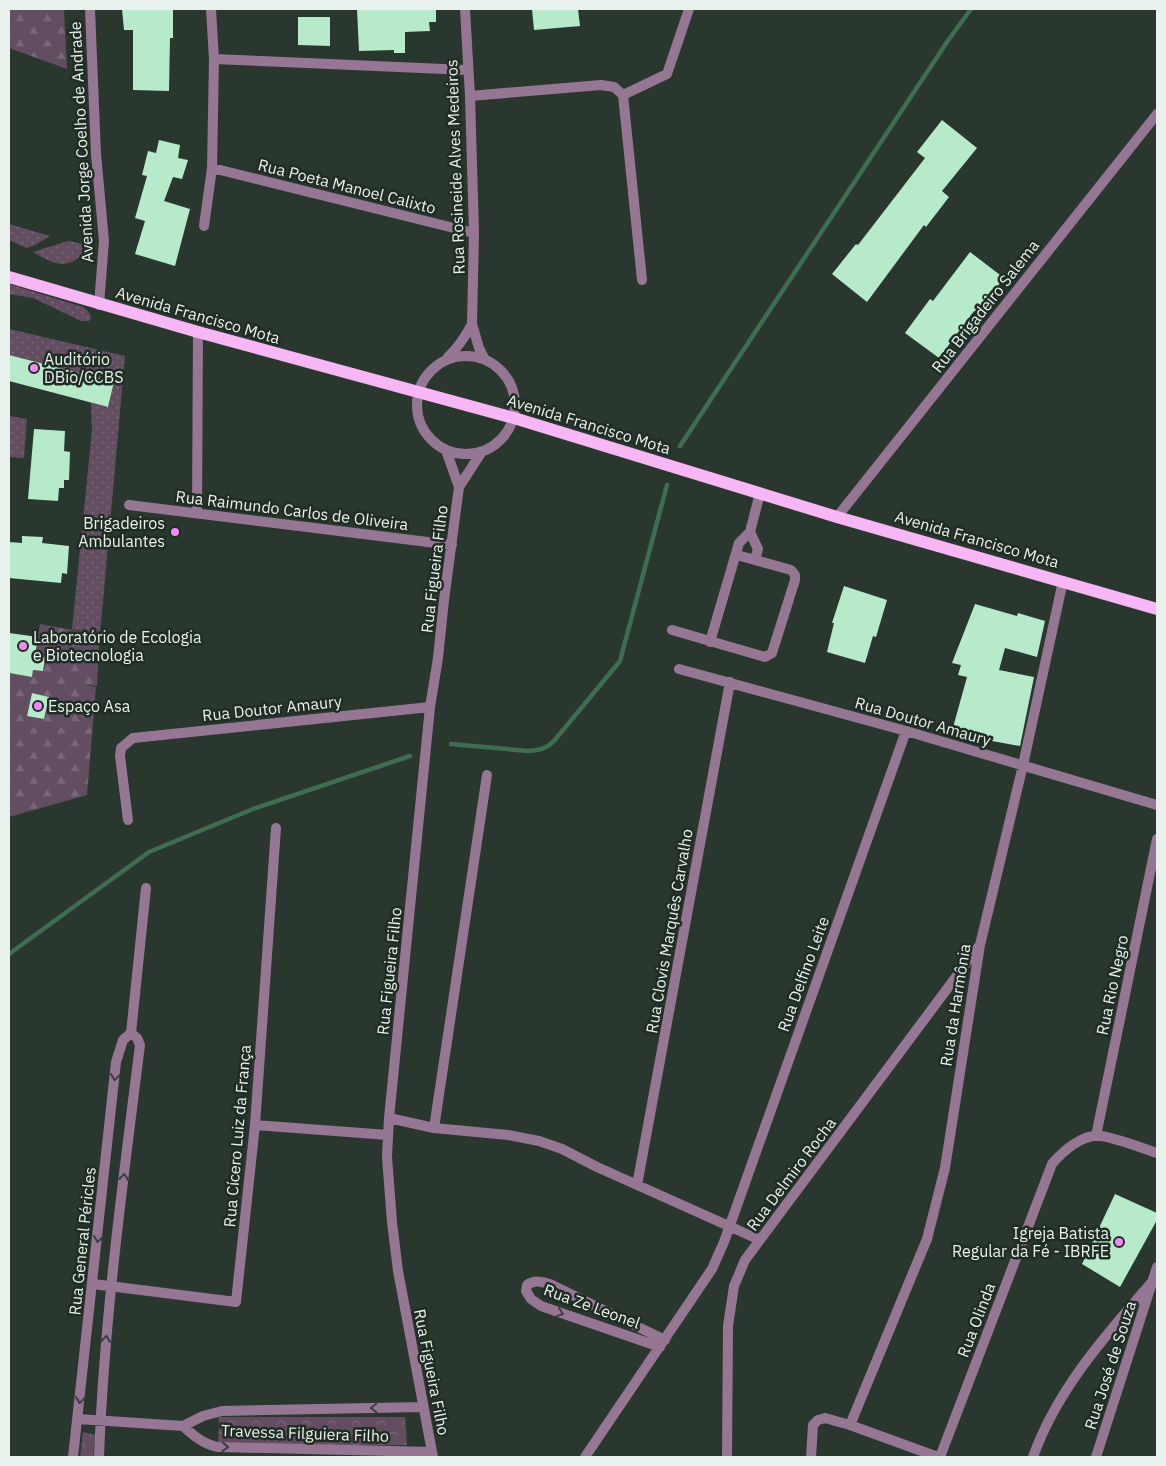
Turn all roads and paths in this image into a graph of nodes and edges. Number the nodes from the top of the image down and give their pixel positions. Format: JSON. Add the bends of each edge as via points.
{"nodes":[{"id":1,"x":90,"y":9,"type":"edge"},
{"id":2,"x":211,"y":9,"type":"edge"},
{"id":3,"x":465,"y":9,"type":"edge"},
{"id":4,"x":689,"y":9,"type":"edge"},
{"id":5,"x":214,"y":58,"type":"junction"},
{"id":6,"x":468,"y":70,"type":"junction"},
{"id":7,"x":623,"y":95,"type":"junction"},
{"id":8,"x":470,"y":96,"type":"junction"},
{"id":9,"x":1157,"y":114,"type":"edge"},
{"id":10,"x":212,"y":168,"type":"junction"},
{"id":11,"x":204,"y":226,"type":"dead end"},
{"id":12,"x":474,"y":233,"type":"junction"},
{"id":13,"x":9,"y":277,"type":"edge"},
{"id":14,"x":642,"y":280,"type":"dead end"},
{"id":15,"x":99,"y":304,"type":"junction"},
{"id":16,"x":472,"y":324,"type":"junction"},
{"id":17,"x":198,"y":332,"type":"junction"},
{"id":18,"x":485,"y":360,"type":"junction"},
{"id":19,"x":444,"y":361,"type":"junction"},
{"id":20,"x":418,"y":393,"type":"junction"},
{"id":21,"x":514,"y":418,"type":"junction"},
{"id":22,"x":446,"y":450,"type":"junction"},
{"id":23,"x":481,"y":452,"type":"junction"},
{"id":24,"x":459,"y":487,"type":"junction"},
{"id":25,"x":760,"y":493,"type":"junction"},
{"id":26,"x":129,"y":505,"type":"dead end"},
{"id":27,"x":197,"y":513,"type":"junction"},
{"id":28,"x":837,"y":516,"type":"junction"},
{"id":29,"x":750,"y":532,"type":"junction"},
{"id":30,"x":452,"y":545,"type":"junction"},
{"id":31,"x":736,"y":554,"type":"junction"},
{"id":32,"x":754,"y":559,"type":"junction"},
{"id":33,"x":1064,"y":581,"type":"junction"},
{"id":34,"x":1157,"y":608,"type":"edge"},
{"id":35,"x":672,"y":630,"type":"dead end"},
{"id":36,"x":710,"y":642,"type":"junction"},
{"id":37,"x":679,"y":669,"type":"dead end"},
{"id":38,"x":730,"y":682,"type":"junction"},
{"id":39,"x":430,"y":707,"type":"junction"},
{"id":40,"x":906,"y":731,"type":"junction"},
{"id":41,"x":1023,"y":765,"type":"junction"},
{"id":42,"x":487,"y":775,"type":"dead end"},
{"id":43,"x":1157,"y":805,"type":"edge"},
{"id":44,"x":128,"y":820,"type":"dead end"},
{"id":45,"x":276,"y":828,"type":"dead end"},
{"id":46,"x":1157,"y":839,"type":"edge"},
{"id":47,"x":146,"y":888,"type":"dead end"},
{"id":48,"x":980,"y":944,"type":"junction"},
{"id":49,"x":130,"y":1033,"type":"junction"},
{"id":50,"x":389,"y":1118,"type":"junction"},
{"id":51,"x":255,"y":1125,"type":"junction"},
{"id":52,"x":434,"y":1128,"type":"junction"},
{"id":53,"x":388,"y":1136,"type":"junction"},
{"id":54,"x":1096,"y":1136,"type":"junction"},
{"id":55,"x":1157,"y":1153,"type":"edge"},
{"id":56,"x":637,"y":1185,"type":"junction"},
{"id":57,"x":730,"y":1227,"type":"junction"},
{"id":58,"x":760,"y":1240,"type":"junction"},
{"id":59,"x":1157,"y":1268,"type":"edge"},
{"id":60,"x":1152,"y":1282,"type":"junction"},
{"id":61,"x":93,"y":1284,"type":"junction"},
{"id":62,"x":112,"y":1286,"type":"junction"},
{"id":63,"x":663,"y":1344,"type":"junction"},
{"id":64,"x":423,"y":1407,"type":"junction"},
{"id":65,"x":78,"y":1419,"type":"junction"},
{"id":66,"x":99,"y":1420,"type":"junction"},
{"id":67,"x":850,"y":1425,"type":"junction"},
{"id":68,"x":183,"y":1426,"type":"junction"},
{"id":69,"x":433,"y":1455,"type":"edge"},
{"id":70,"x":73,"y":1457,"type":"edge"},
{"id":71,"x":98,"y":1457,"type":"edge"},
{"id":72,"x":585,"y":1457,"type":"edge"},
{"id":73,"x":727,"y":1457,"type":"edge"},
{"id":74,"x":812,"y":1457,"type":"edge"},
{"id":75,"x":939,"y":1457,"type":"edge"},
{"id":76,"x":1033,"y":1457,"type":"edge"},
{"id":77,"x":1096,"y":1457,"type":"edge"}],
"edges":[{"from":1,"to":15,"type":"street","name":"Avenida Jorge Coelho de Andrade","via":[[96,154],[104,241]]},
{"from":2,"to":5,"type":"street"},
{"from":3,"to":6,"type":"street","name":"Rua Rosineide Alves Medeiros"},
{"from":4,"to":7,"type":"street","via":[[667,74]]},
{"from":5,"to":6,"type":"street"},
{"from":5,"to":10,"type":"street"},
{"from":6,"to":8,"type":"street","name":"Rua Rosineide Alves Medeiros"},
{"from":7,"to":8,"type":"street","via":[[614,88],[601,85]]},
{"from":7,"to":14,"type":"street"},
{"from":8,"to":12,"type":"street","name":"Rua Rosineide Alves Medeiros"},
{"from":9,"to":28,"type":"street","name":"Rua Brigadeiro Salema"},
{"from":10,"to":11,"type":"street"},
{"from":10,"to":12,"type":"street","name":"Rua Poeta Manoel Calixto"},
{"from":12,"to":16,"type":"street","name":"Rua Rosineide Alves Medeiros"},
{"from":13,"to":15,"type":"main road","name":"Avenida Francisco Mota"},
{"from":15,"to":17,"type":"main road","name":"Avenida Francisco Mota"},
{"from":16,"to":18,"type":"street","name":"Rua Rosineide Alves Medeiros"},
{"from":16,"to":19,"type":"street","name":"Rua Rosineide Alves Medeiros","via":[[457,349]]},
{"from":17,"to":20,"type":"main road","name":"Avenida Francisco Mota"},
{"from":17,"to":27,"type":"street"},
{"from":18,"to":19,"type":"street","via":[[457,356]]},
{"from":18,"to":21,"type":"street","via":[[497,367],[513,390]]},
{"from":19,"to":20,"type":"street","name":"Rua Rosineide Alves Medeiros","via":[[432,369]]},
{"from":20,"to":21,"type":"main road","name":"Avenida Francisco Mota"},
{"from":20,"to":22,"type":"street","via":[[418,413],[425,432]]},
{"from":21,"to":23,"type":"street","via":[[502,440]]},
{"from":21,"to":25,"type":"main road","name":"Avenida Francisco Mota"},
{"from":22,"to":23,"type":"street","via":[[469,455]]},
{"from":22,"to":24,"type":"street","name":"Rua Figueira Filho"},
{"from":23,"to":24,"type":"street","name":"Rua Figueira Filho"},
{"from":24,"to":30,"type":"street","name":"Rua Figueira Filho"},
{"from":25,"to":28,"type":"main road","name":"Avenida Francisco Mota"},
{"from":25,"to":29,"type":"street"},
{"from":26,"to":27,"type":"street","name":"Rua Raimundo Carlos de Oliveira"},
{"from":27,"to":30,"type":"street","name":"Rua Raimundo Carlos de Oliveira"},
{"from":28,"to":33,"type":"main road","name":"Avenida Francisco Mota"},
{"from":29,"to":31,"type":"street","via":[[739,543]]},
{"from":29,"to":32,"type":"street","via":[[758,549]]},
{"from":30,"to":39,"type":"street","name":"Rua Figueira Filho"},
{"from":31,"to":32,"type":"street"},
{"from":31,"to":36,"type":"street"},
{"from":32,"to":36,"type":"street","via":[[790,570],[795,575],[772,653],[765,657]]},
{"from":33,"to":34,"type":"main road","name":"Avenida Francisco Mota"},
{"from":33,"to":41,"type":"street","name":"Rua da Harmônia"},
{"from":35,"to":36,"type":"street"},
{"from":37,"to":38,"type":"street","name":"Rua Doutor Amaury"},
{"from":38,"to":40,"type":"street","name":"Rua Doutor Amaury"},
{"from":38,"to":56,"type":"street","name":"Rua Clovis Marquês Carvalho"},
{"from":39,"to":44,"type":"street","name":"Rua Doutor Amaury","via":[[133,738],[121,748],[120,756]]},
{"from":39,"to":50,"type":"street","name":"Rua Figueira Filho"},
{"from":40,"to":41,"type":"street","name":"Rua Doutor Amaury"},
{"from":40,"to":57,"type":"street","name":"Rua Delfino Leite"},
{"from":41,"to":43,"type":"street","name":"Rua Doutor Amaury"},
{"from":41,"to":48,"type":"street","name":"Rua da Harmônia"},
{"from":42,"to":52,"type":"street"},
{"from":45,"to":51,"type":"street","name":"Rua Cícero Luiz da França"},
{"from":46,"to":54,"type":"street","name":"Rua Rio Negro"},
{"from":47,"to":49,"type":"street","name":"Rua General Péricles"},
{"from":48,"to":58,"type":"street","name":"Rua Delmiro Rocha"},
{"from":48,"to":67,"type":"street","name":"Rua da Harmônia","via":[[945,1168],[927,1239]]},
{"from":49,"to":61,"type":"street","name":"Rua General Péricles","one_way":true,"via":[[123,1040],[116,1062]]},
{"from":62,"to":49,"type":"street","name":"Rua General Péricles","one_way":true,"via":[[140,1045]]},
{"from":50,"to":52,"type":"street"},
{"from":50,"to":53,"type":"street","name":"Rua Figueira Filho"},
{"from":51,"to":53,"type":"street"},
{"from":51,"to":62,"type":"street","name":"Rua Cícero Luiz da França","via":[[236,1302]]},
{"from":52,"to":56,"type":"street","via":[[539,1141]]},
{"from":53,"to":64,"type":"street","name":"Rua Figueira Filho","via":[[387,1157],[398,1271]]},
{"from":54,"to":55,"type":"street"},
{"from":54,"to":75,"type":"street","name":"Rua Olinda","via":[[1072,1146],[1052,1164]]},
{"from":56,"to":57,"type":"street"},
{"from":57,"to":58,"type":"street"},
{"from":57,"to":63,"type":"street","name":"Rua Delfino Leite","via":[[712,1269]]},
{"from":58,"to":73,"type":"street","name":"Rua Delmiro Rocha","via":[[745,1260],[734,1286],[728,1326]]},
{"from":59,"to":60,"type":"street","name":"Rua José de Souza"},
{"from":60,"to":76,"type":"street","name":"Rua José de Souza","via":[[1072,1380]]},
{"from":60,"to":77,"type":"street","name":"Rua José de Souza"},
{"from":61,"to":62,"type":"street","name":"Rua Cícero Luiz da França"},
{"from":61,"to":65,"type":"street","name":"Rua General Péricles","one_way":true},
{"from":66,"to":62,"type":"street","name":"Rua General Péricles","one_way":true},
{"from":63,"to":63,"type":"street","name":"Rua Ze Leonel","one_way":true,"via":[[550,1284],[539,1281],[527,1284],[526,1291],[531,1299],[541,1306]]},
{"from":63,"to":72,"type":"street","name":"Rua Delfino Leite"},
{"from":64,"to":68,"type":"street","name":"Travessa Filguiera Filho","one_way":true,"via":[[222,1411]]},
{"from":64,"to":69,"type":"street","name":"Rua Figueira Filho"},
{"from":65,"to":66,"type":"street","name":"Travessa Filguiera Filho"},
{"from":65,"to":70,"type":"street","name":"Rua General Péricles"},
{"from":66,"to":68,"type":"street","name":"Travessa Filguiera Filho"},
{"from":66,"to":71,"type":"street","name":"Rua General Péricles"},
{"from":67,"to":74,"type":"street","via":[[825,1418],[818,1420],[813,1425]]},
{"from":67,"to":75,"type":"street"},
{"from":68,"to":69,"type":"street","name":"Travessa Filguiera Filho","one_way":true,"via":[[208,1445],[218,1447]]}]}
